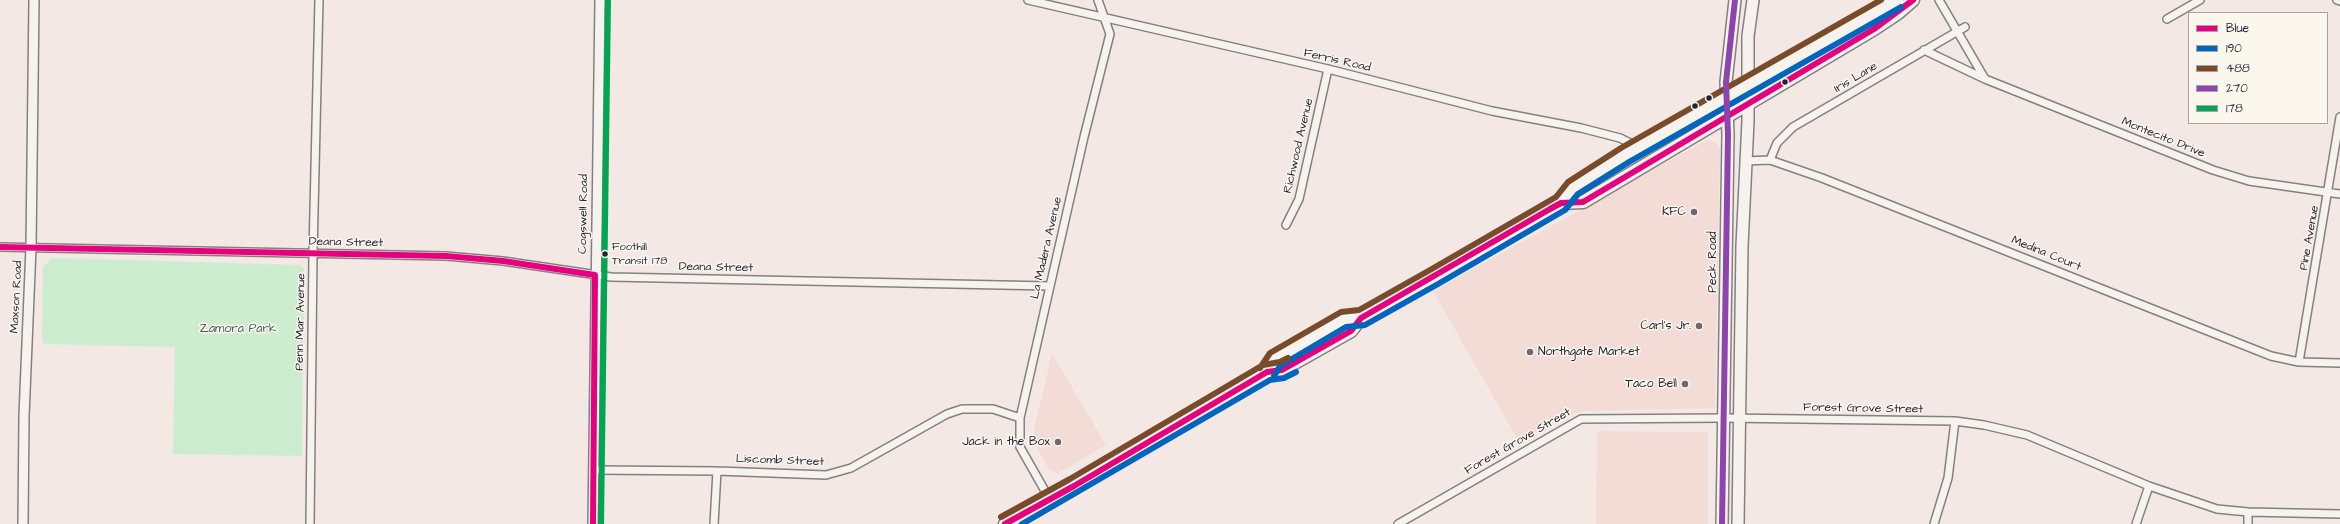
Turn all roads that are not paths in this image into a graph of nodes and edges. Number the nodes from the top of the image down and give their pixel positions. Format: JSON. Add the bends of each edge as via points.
{"nodes":[{"id":1,"x":34,"y":0,"type":"edge"},
{"id":2,"x":319,"y":0,"type":"edge"},
{"id":3,"x":600,"y":0,"type":"edge"},
{"id":4,"x":1028,"y":0,"type":"edge"},
{"id":5,"x":1098,"y":0,"type":"edge"},
{"id":6,"x":1735,"y":0,"type":"edge"},
{"id":7,"x":1753,"y":0,"type":"edge"},
{"id":8,"x":1897,"y":0,"type":"edge"},
{"id":9,"x":1913,"y":0,"type":"edge"},
{"id":10,"x":1939,"y":0,"type":"edge"},
{"id":11,"x":2200,"y":0,"type":"edge"},
{"id":12,"x":1105,"y":18,"type":"junction"},
{"id":13,"x":2167,"y":19,"type":"dead end"},
{"id":14,"x":1965,"y":27,"type":"dead end"},
{"id":15,"x":1958,"y":31,"type":"junction"},
{"id":16,"x":1924,"y":50,"type":"junction"},
{"id":17,"x":1328,"y":70,"type":"junction"},
{"id":18,"x":1985,"y":79,"type":"junction"},
{"id":19,"x":1748,"y":84,"type":"junction"},
{"id":20,"x":1726,"y":97,"type":"junction"},
{"id":21,"x":1748,"y":104,"type":"junction"},
{"id":22,"x":1728,"y":116,"type":"junction"},
{"id":23,"x":2340,"y":117,"type":"edge"},
{"id":24,"x":1638,"y":147,"type":"junction"},
{"id":25,"x":1770,"y":160,"type":"junction"},
{"id":26,"x":1745,"y":161,"type":"junction"},
{"id":27,"x":2329,"y":192,"type":"junction"},
{"id":28,"x":2340,"y":194,"type":"edge"},
{"id":29,"x":1561,"y":203,"type":"junction"},
{"id":30,"x":1286,"y":225,"type":"dead end"},
{"id":31,"x":0,"y":246,"type":"edge"},
{"id":32,"x":31,"y":247,"type":"junction"},
{"id":33,"x":313,"y":253,"type":"junction"},
{"id":34,"x":1726,"y":258,"type":"junction"},
{"id":35,"x":1742,"y":259,"type":"junction"},
{"id":36,"x":595,"y":275,"type":"junction"},
{"id":37,"x":1050,"y":286,"type":"junction"},
{"id":38,"x":2299,"y":362,"type":"junction"},
{"id":39,"x":2340,"y":363,"type":"edge"},
{"id":40,"x":1020,"y":418,"type":"junction"},
{"id":41,"x":1724,"y":418,"type":"junction"},
{"id":42,"x":1740,"y":418,"type":"junction"},
{"id":43,"x":1955,"y":421,"type":"junction"},
{"id":44,"x":594,"y":470,"type":"junction"},
{"id":45,"x":718,"y":471,"type":"junction"},
{"id":46,"x":2149,"y":486,"type":"junction"},
{"id":47,"x":1049,"y":498,"type":"junction"},
{"id":48,"x":2248,"y":512,"type":"junction"},
{"id":49,"x":2340,"y":514,"type":"edge"},
{"id":50,"x":23,"y":524,"type":"edge"},
{"id":51,"x":310,"y":524,"type":"edge"},
{"id":52,"x":593,"y":524,"type":"edge"},
{"id":53,"x":714,"y":524,"type":"edge"},
{"id":54,"x":1004,"y":524,"type":"edge"},
{"id":55,"x":1398,"y":524,"type":"edge"},
{"id":56,"x":1722,"y":524,"type":"edge"},
{"id":57,"x":1738,"y":524,"type":"edge"},
{"id":58,"x":1934,"y":524,"type":"edge"},
{"id":59,"x":2136,"y":524,"type":"edge"},
{"id":60,"x":2248,"y":524,"type":"edge"}],
"edges":[{"from":1,"to":32,"type":"street","name":"Maxson Road"},
{"from":2,"to":33,"type":"street","name":"Penn Mar Avenue"},
{"from":3,"to":36,"type":"street","name":"Cogswell Road"},
{"from":4,"to":12,"type":"street","name":"Ferris Road"},
{"from":5,"to":12,"type":"street","name":"La Madera Avenue"},
{"from":6,"to":20,"type":"main road","name":"Peck Road"},
{"from":7,"to":19,"type":"main road","via":[[1748,36]]},
{"from":8,"to":19,"type":"main road"},
{"from":9,"to":21,"type":"main road","via":[[1874,29]]},
{"from":10,"to":15,"type":"street"},
{"from":11,"to":13,"type":"street"},
{"from":12,"to":17,"type":"street","name":"Ferris Road"},
{"from":12,"to":37,"type":"street","name":"La Madera Avenue","via":[[1110,34]]},
{"from":14,"to":15,"type":"street","name":"Iris Lane"},
{"from":15,"to":16,"type":"street","name":"Iris Lane"},
{"from":15,"to":18,"type":"street"},
{"from":16,"to":18,"type":"street","name":"Montecito Drive"},
{"from":16,"to":25,"type":"street","name":"Iris Lane","via":[[1792,127],[1777,143]]},
{"from":17,"to":24,"type":"street","name":"Ferris Road","via":[[1492,111],[1620,138]]},
{"from":17,"to":30,"type":"street","name":"Richwood Avenue","via":[[1299,198]]},
{"from":18,"to":27,"type":"street","name":"Montecito Drive","via":[[2213,170],[2249,180]]},
{"from":19,"to":20,"type":"main road"},
{"from":19,"to":21,"type":"main road"},
{"from":20,"to":22,"type":"main road","name":"Peck Road"},
{"from":20,"to":24,"type":"main road"},
{"from":21,"to":22,"type":"main road"},
{"from":21,"to":26,"type":"main road"},
{"from":22,"to":29,"type":"main road","via":[[1583,202]]},
{"from":22,"to":34,"type":"main road","name":"Peck Road"},
{"from":23,"to":27,"type":"street","name":"Pine Avenue"},
{"from":24,"to":29,"type":"main road","via":[[1573,188]]},
{"from":25,"to":26,"type":"street","name":"Medina Court"},
{"from":25,"to":38,"type":"street","name":"Medina Court","via":[[1822,178],[2271,356]]},
{"from":26,"to":35,"type":"main road"},
{"from":27,"to":28,"type":"street","name":"Montecito Drive"},
{"from":27,"to":38,"type":"street","name":"Pine Avenue"},
{"from":29,"to":47,"type":"main road","via":[[1361,318],[1351,331],[1282,370],[1268,372],[1074,486]]},
{"from":31,"to":32,"type":"street","name":"Deana Street"},
{"from":32,"to":33,"type":"street","name":"Deana Street"},
{"from":32,"to":50,"type":"street","name":"Maxson Road","via":[[24,416]]},
{"from":33,"to":36,"type":"street","name":"Deana Street","via":[[468,258],[573,270]]},
{"from":33,"to":51,"type":"street","name":"Penn Mar Avenue"},
{"from":34,"to":35,"type":"main road"},
{"from":34,"to":41,"type":"main road","name":"Peck Road"},
{"from":35,"to":42,"type":"main road"},
{"from":36,"to":37,"type":"street","name":"Deana Street"},
{"from":36,"to":44,"type":"street","name":"Cogswell Road"},
{"from":37,"to":40,"type":"street","name":"La Madera Avenue"},
{"from":38,"to":39,"type":"street","name":"Medina Court"},
{"from":40,"to":45,"type":"street","name":"Liscomb Street","via":[[993,409],[962,409],[947,414],[851,468],[826,474]]},
{"from":40,"to":47,"type":"street","name":"La Madera Avenue","via":[[1020,447]]},
{"from":41,"to":42,"type":"street","name":"Forest Grove Street"},
{"from":41,"to":55,"type":"street","name":"Forest Grove Street","via":[[1581,419]]},
{"from":41,"to":56,"type":"main road","name":"Peck Road"},
{"from":42,"to":43,"type":"street","name":"Forest Grove Street"},
{"from":42,"to":57,"type":"main road"},
{"from":43,"to":46,"type":"street","name":"Forest Grove Street","via":[[2027,435]]},
{"from":43,"to":58,"type":"street","via":[[1948,478]]},
{"from":44,"to":45,"type":"street","name":"Liscomb Street"},
{"from":44,"to":52,"type":"street","name":"Cogswell Road"},
{"from":45,"to":53,"type":"street"},
{"from":46,"to":48,"type":"street","name":"Forest Grove Street","via":[[2217,509]]},
{"from":46,"to":59,"type":"street"},
{"from":47,"to":54,"type":"main road"},
{"from":48,"to":49,"type":"street","name":"Forest Grove Street"},
{"from":48,"to":60,"type":"street"}]}
